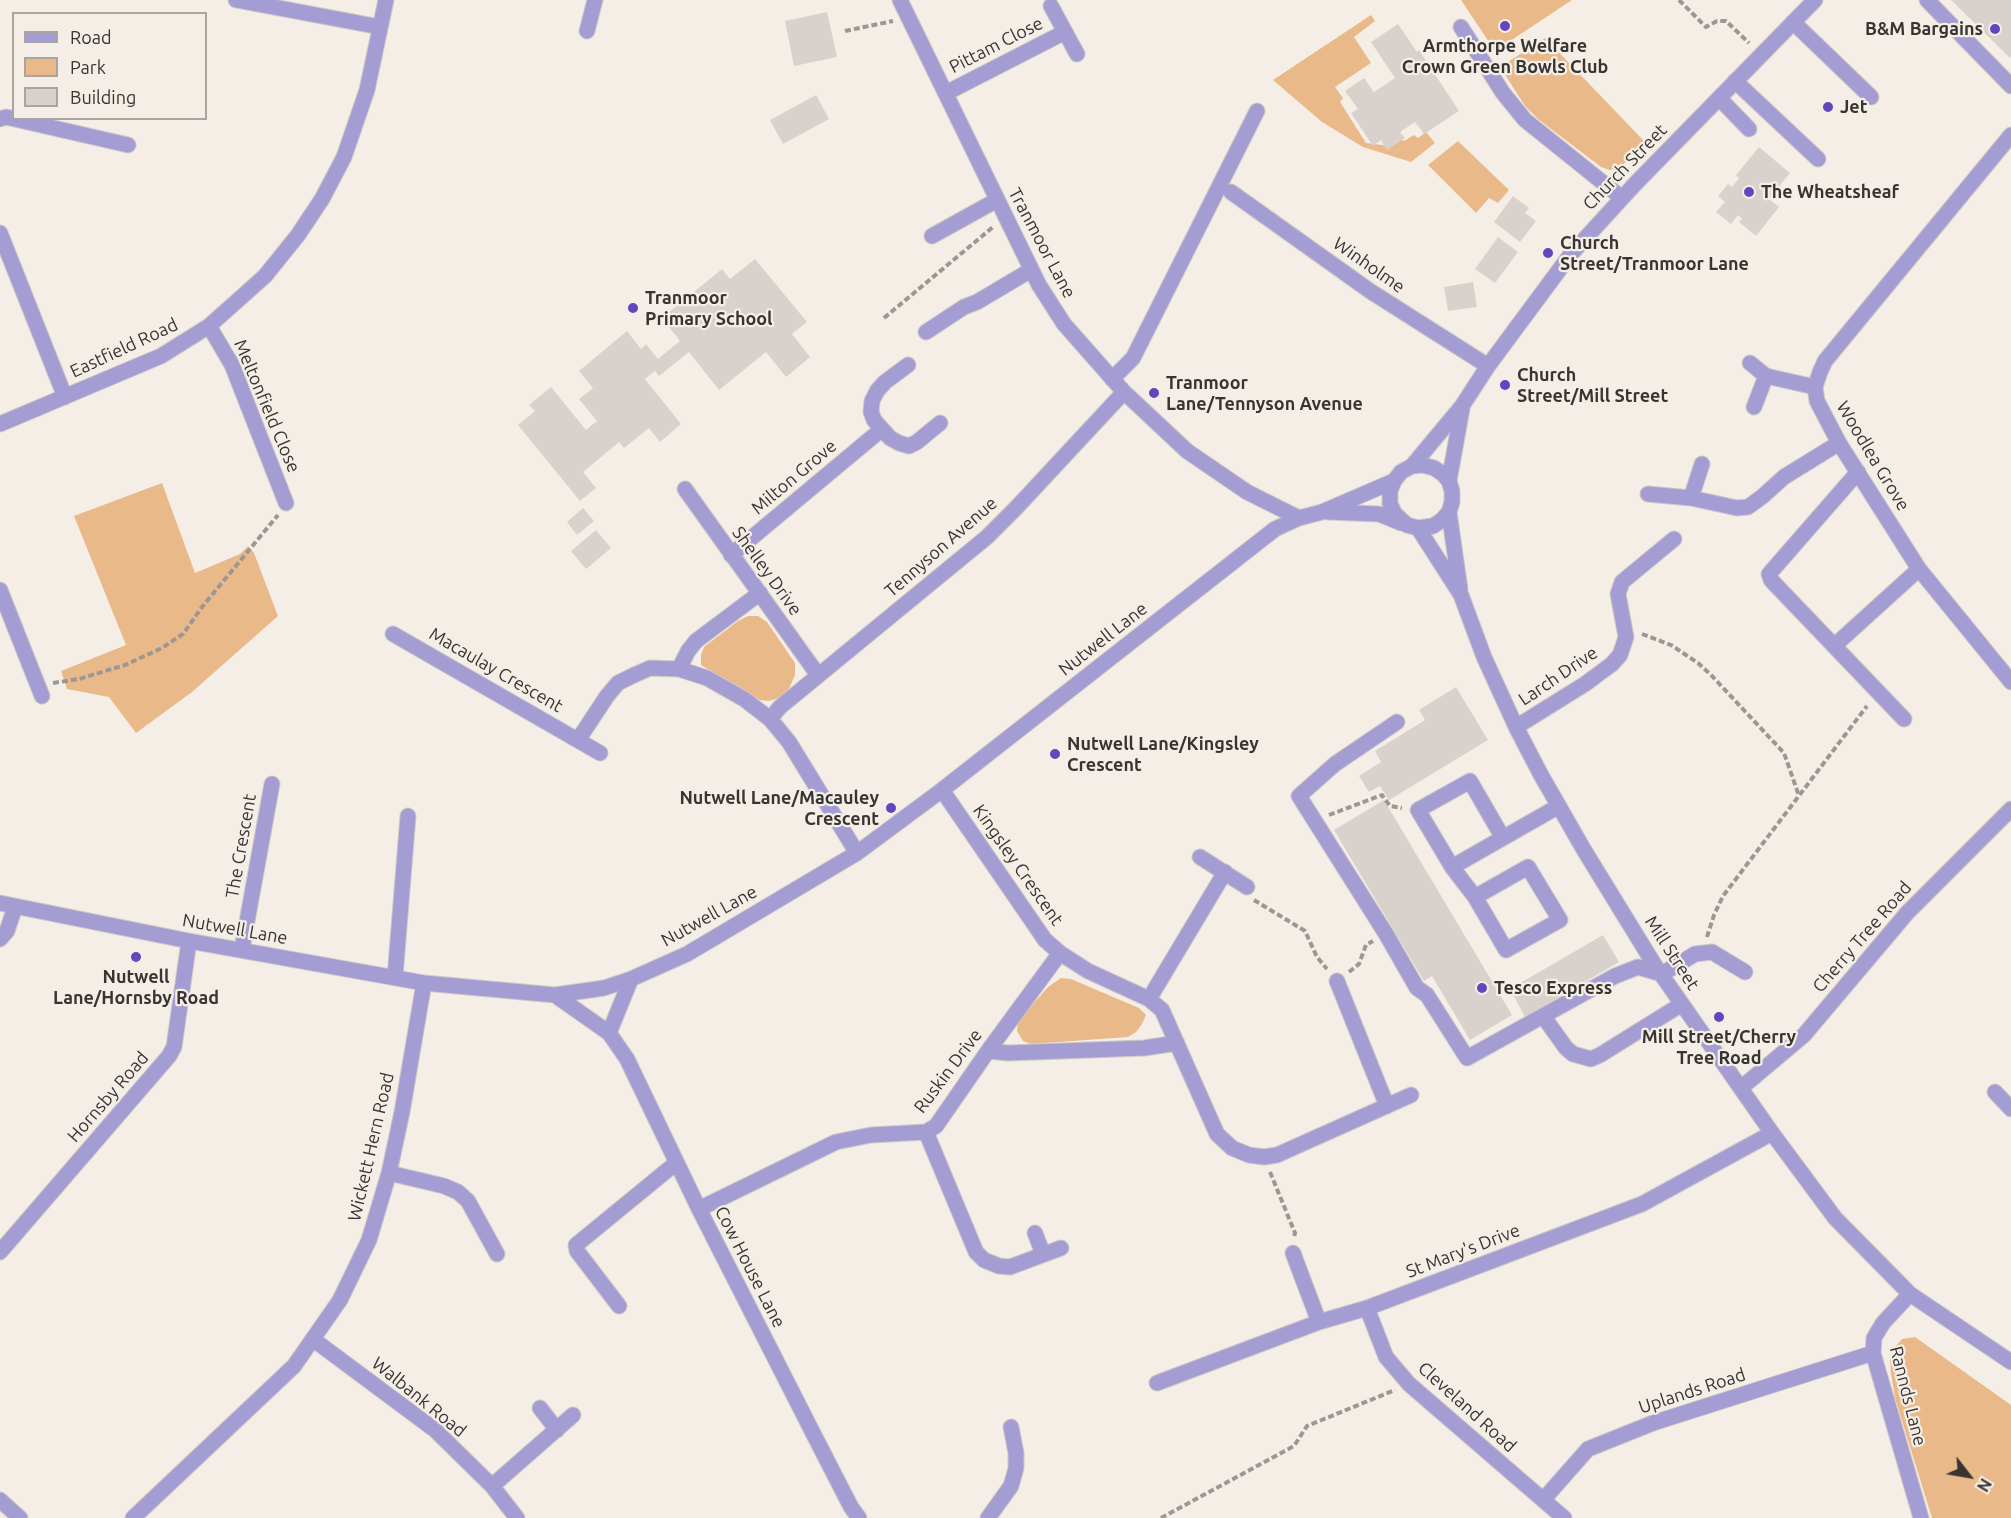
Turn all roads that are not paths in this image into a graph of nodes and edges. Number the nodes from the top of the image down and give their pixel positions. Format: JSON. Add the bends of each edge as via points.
{"nodes":[{"id":1,"x":236,"y":0,"type":"edge"},
{"id":2,"x":386,"y":0,"type":"edge"},
{"id":3,"x":595,"y":0,"type":"edge"},
{"id":4,"x":900,"y":0,"type":"edge"},
{"id":5,"x":1815,"y":0,"type":"edge"},
{"id":6,"x":1927,"y":0,"type":"edge"},
{"id":7,"x":1051,"y":6,"type":"dead end"},
{"id":8,"x":1793,"y":22,"type":"junction"},
{"id":9,"x":380,"y":27,"type":"junction"},
{"id":10,"x":1461,"y":27,"type":"dead end"},
{"id":11,"x":587,"y":31,"type":"dead end"},
{"id":12,"x":1065,"y":32,"type":"junction"},
{"id":13,"x":1077,"y":54,"type":"dead end"},
{"id":14,"x":1735,"y":81,"type":"junction"},
{"id":15,"x":2011,"y":86,"type":"edge"},
{"id":16,"x":946,"y":93,"type":"junction"},
{"id":17,"x":1719,"y":98,"type":"junction"},
{"id":18,"x":1871,"y":98,"type":"dead end"},
{"id":19,"x":1257,"y":111,"type":"dead end"},
{"id":20,"x":19,"y":120,"type":"edge"},
{"id":21,"x":1749,"y":129,"type":"dead end"},
{"id":22,"x":2011,"y":135,"type":"edge"},
{"id":23,"x":128,"y":145,"type":"dead end"},
{"id":24,"x":1818,"y":159,"type":"dead end"},
{"id":25,"x":1231,"y":192,"type":"dead end"},
{"id":26,"x":1622,"y":198,"type":"junction"},
{"id":27,"x":997,"y":200,"type":"junction"},
{"id":28,"x":0,"y":233,"type":"edge"},
{"id":29,"x":932,"y":236,"type":"dead end"},
{"id":30,"x":1031,"y":270,"type":"junction"},
{"id":31,"x":209,"y":326,"type":"junction"},
{"id":32,"x":926,"y":332,"type":"dead end"},
{"id":33,"x":1750,"y":363,"type":"dead end"},
{"id":34,"x":908,"y":365,"type":"dead end"},
{"id":35,"x":1488,"y":366,"type":"junction"},
{"id":36,"x":1766,"y":376,"type":"junction"},
{"id":37,"x":1112,"y":379,"type":"junction"},
{"id":38,"x":1815,"y":387,"type":"junction"},
{"id":39,"x":1124,"y":392,"type":"junction"},
{"id":40,"x":65,"y":397,"type":"junction"},
{"id":41,"x":1462,"y":406,"type":"junction"},
{"id":42,"x":1754,"y":407,"type":"dead end"},
{"id":43,"x":940,"y":423,"type":"dead end"},
{"id":44,"x":0,"y":424,"type":"edge"},
{"id":45,"x":882,"y":429,"type":"junction"},
{"id":46,"x":1839,"y":443,"type":"junction"},
{"id":47,"x":1702,"y":464,"type":"dead end"},
{"id":48,"x":1412,"y":466,"type":"junction"},
{"id":49,"x":1858,"y":472,"type":"junction"},
{"id":50,"x":1394,"y":481,"type":"junction"},
{"id":51,"x":1449,"y":481,"type":"junction"},
{"id":52,"x":685,"y":489,"type":"dead end"},
{"id":53,"x":1648,"y":494,"type":"dead end"},
{"id":54,"x":1691,"y":498,"type":"junction"},
{"id":55,"x":286,"y":503,"type":"road end"},
{"id":56,"x":1322,"y":512,"type":"junction"},
{"id":57,"x":1449,"y":512,"type":"junction"},
{"id":58,"x":1299,"y":518,"type":"junction"},
{"id":59,"x":1412,"y":526,"type":"junction"},
{"id":60,"x":1674,"y":539,"type":"dead end"},
{"id":61,"x":731,"y":555,"type":"junction"},
{"id":62,"x":1919,"y":569,"type":"junction"},
{"id":63,"x":0,"y":590,"type":"edge"},
{"id":64,"x":760,"y":592,"type":"junction"},
{"id":65,"x":1461,"y":595,"type":"junction"},
{"id":66,"x":393,"y":634,"type":"dead end"},
{"id":67,"x":1834,"y":646,"type":"junction"},
{"id":68,"x":679,"y":669,"type":"junction"},
{"id":69,"x":818,"y":675,"type":"junction"},
{"id":70,"x":2011,"y":682,"type":"edge"},
{"id":71,"x":40,"y":691,"type":"road end"},
{"id":72,"x":770,"y":719,"type":"junction"},
{"id":73,"x":1904,"y":719,"type":"dead end"},
{"id":74,"x":1397,"y":722,"type":"dead end"},
{"id":75,"x":1516,"y":727,"type":"junction"},
{"id":76,"x":578,"y":740,"type":"junction"},
{"id":77,"x":600,"y":753,"type":"dead end"},
{"id":78,"x":272,"y":784,"type":"dead end"},
{"id":79,"x":942,"y":790,"type":"junction"},
{"id":80,"x":1559,"y":806,"type":"junction"},
{"id":81,"x":2011,"y":808,"type":"edge"},
{"id":82,"x":408,"y":816,"type":"dead end"},
{"id":83,"x":1503,"y":838,"type":"junction"},
{"id":84,"x":857,"y":854,"type":"junction"},
{"id":85,"x":1200,"y":857,"type":"dead end"},
{"id":86,"x":1452,"y":867,"type":"junction"},
{"id":87,"x":1225,"y":872,"type":"junction"},
{"id":88,"x":1247,"y":887,"type":"road end"},
{"id":89,"x":1475,"y":897,"type":"junction"},
{"id":90,"x":8,"y":905,"type":"edge"},
{"id":91,"x":0,"y":939,"type":"edge"},
{"id":92,"x":189,"y":941,"type":"junction"},
{"id":93,"x":243,"y":949,"type":"junction"},
{"id":94,"x":1060,"y":953,"type":"junction"},
{"id":95,"x":1745,"y":972,"type":"dead end"},
{"id":96,"x":1662,"y":974,"type":"junction"},
{"id":97,"x":395,"y":977,"type":"junction"},
{"id":98,"x":631,"y":979,"type":"junction"},
{"id":99,"x":1337,"y":981,"type":"road end"},
{"id":100,"x":424,"y":983,"type":"junction"},
{"id":101,"x":555,"y":995,"type":"junction"},
{"id":102,"x":1149,"y":999,"type":"junction"},
{"id":103,"x":1682,"y":1004,"type":"junction"},
{"id":104,"x":1543,"y":1016,"type":"junction"},
{"id":105,"x":609,"y":1033,"type":"junction"},
{"id":106,"x":1177,"y":1042,"type":"junction"},
{"id":107,"x":988,"y":1051,"type":"junction"},
{"id":108,"x":1741,"y":1088,"type":"junction"},
{"id":109,"x":1995,"y":1092,"type":"dead end"},
{"id":110,"x":1411,"y":1095,"type":"dead end"},
{"id":111,"x":1387,"y":1106,"type":"junction"},
{"id":112,"x":2011,"y":1109,"type":"edge"},
{"id":113,"x":926,"y":1132,"type":"junction"},
{"id":114,"x":1772,"y":1133,"type":"junction"},
{"id":115,"x":676,"y":1163,"type":"junction"},
{"id":116,"x":389,"y":1173,"type":"junction"},
{"id":117,"x":699,"y":1209,"type":"junction"},
{"id":118,"x":1035,"y":1233,"type":"dead end"},
{"id":119,"x":1061,"y":1248,"type":"dead end"},
{"id":120,"x":0,"y":1252,"type":"edge"},
{"id":121,"x":1293,"y":1253,"type":"road end"},
{"id":122,"x":497,"y":1254,"type":"dead end"},
{"id":123,"x":1043,"y":1254,"type":"junction"},
{"id":124,"x":1910,"y":1294,"type":"junction"},
{"id":125,"x":619,"y":1306,"type":"dead end"},
{"id":126,"x":1367,"y":1308,"type":"junction"},
{"id":127,"x":1319,"y":1322,"type":"junction"},
{"id":128,"x":314,"y":1340,"type":"junction"},
{"id":129,"x":1873,"y":1353,"type":"junction"},
{"id":130,"x":2011,"y":1362,"type":"edge"},
{"id":131,"x":1157,"y":1383,"type":"dead end"},
{"id":132,"x":540,"y":1408,"type":"dead end"},
{"id":133,"x":573,"y":1415,"type":"dead end"},
{"id":134,"x":1011,"y":1427,"type":"dead end"},
{"id":135,"x":556,"y":1430,"type":"junction"},
{"id":136,"x":492,"y":1486,"type":"junction"},
{"id":137,"x":0,"y":1500,"type":"edge"},
{"id":138,"x":1543,"y":1500,"type":"junction"},
{"id":139,"x":20,"y":1518,"type":"edge"},
{"id":140,"x":133,"y":1518,"type":"edge"},
{"id":141,"x":517,"y":1518,"type":"edge"},
{"id":142,"x":859,"y":1518,"type":"edge"},
{"id":143,"x":988,"y":1518,"type":"edge"},
{"id":144,"x":1564,"y":1518,"type":"edge"},
{"id":145,"x":1921,"y":1518,"type":"edge"}],
"edges":[{"from":1,"to":9,"type":"street"},
{"from":2,"to":9,"type":"street","name":"Eastfield Road"},
{"from":3,"to":11,"type":"street"},
{"from":4,"to":16,"type":"street","name":"Tranmoor Lane"},
{"from":5,"to":8,"type":"street","name":"Church Street"},
{"from":6,"to":15,"type":"street"},
{"from":7,"to":12,"type":"street","name":"Pittam Close"},
{"from":8,"to":14,"type":"street","name":"Church Street"},
{"from":8,"to":18,"type":"street"},
{"from":9,"to":31,"type":"street","name":"Eastfield Road","via":[[357,123],[322,199],[264,276]]},
{"from":10,"to":26,"type":"street","via":[[1525,120]]},
{"from":12,"to":13,"type":"street","name":"Pittam Close"},
{"from":12,"to":16,"type":"street","name":"Pittam Close"},
{"from":14,"to":17,"type":"street","name":"Church Street"},
{"from":14,"to":24,"type":"street"},
{"from":16,"to":27,"type":"street","name":"Tranmoor Lane"},
{"from":17,"to":21,"type":"street"},
{"from":17,"to":26,"type":"street","name":"Church Street"},
{"from":19,"to":37,"type":"street","via":[[1133,358]]},
{"from":20,"to":23,"type":"street"},
{"from":22,"to":38,"type":"street","via":[[1825,361]]},
{"from":25,"to":35,"type":"street","name":"Winholme","via":[[1371,291]]},
{"from":26,"to":35,"type":"street","name":"Church Street","via":[[1571,254]]},
{"from":27,"to":29,"type":"street"},
{"from":27,"to":30,"type":"street","name":"Tranmoor Lane"},
{"from":28,"to":40,"type":"street"},
{"from":30,"to":32,"type":"street"},
{"from":30,"to":37,"type":"street","name":"Tranmoor Lane","via":[[1064,324]]},
{"from":31,"to":40,"type":"street","name":"Eastfield Road","via":[[161,356]]},
{"from":31,"to":55,"type":"street","name":"Meltonfield Close","via":[[232,365]]},
{"from":33,"to":36,"type":"street"},
{"from":34,"to":45,"type":"street","via":[[885,382],[872,402],[871,412]]},
{"from":35,"to":41,"type":"street","name":"Church Street"},
{"from":36,"to":38,"type":"street"},
{"from":36,"to":42,"type":"street"},
{"from":37,"to":39,"type":"street","name":"Tranmoor Lane"},
{"from":38,"to":46,"type":"street","name":"Woodlea Grove","via":[[1817,401]]},
{"from":39,"to":58,"type":"street","name":"Tranmoor Lane","via":[[1187,451],[1217,473]]},
{"from":39,"to":69,"type":"street","name":"Tennyson Avenue","via":[[987,537]]},
{"from":40,"to":44,"type":"street","name":"Eastfield Road"},
{"from":41,"to":48,"type":"street","name":"Church Street"},
{"from":41,"to":51,"type":"street","name":"Church Street"},
{"from":43,"to":45,"type":"street","via":[[909,446],[890,438]]},
{"from":45,"to":61,"type":"street","name":"Milton Grove"},
{"from":46,"to":49,"type":"street","name":"Woodlea Grove"},
{"from":46,"to":54,"type":"street","via":[[1784,477],[1748,507]]},
{"from":47,"to":54,"type":"street"},
{"from":48,"to":50,"type":"street"},
{"from":48,"to":51,"type":"street","via":[[1434,468]]},
{"from":49,"to":62,"type":"street","name":"Woodlea Grove"},
{"from":49,"to":67,"type":"street","via":[[1769,574]]},
{"from":50,"to":56,"type":"street","name":"Nutwell Lane"},
{"from":50,"to":59,"type":"street","via":[[1390,504],[1395,514]]},
{"from":51,"to":57,"type":"street"},
{"from":52,"to":61,"type":"street","name":"Shelley Drive"},
{"from":53,"to":54,"type":"street"},
{"from":56,"to":58,"type":"street","name":"Nutwell Lane"},
{"from":56,"to":59,"type":"street","name":"Nutwell Lane","via":[[1379,514]]},
{"from":57,"to":59,"type":"street","via":[[1433,526]]},
{"from":57,"to":65,"type":"street","name":"Mill Street"},
{"from":58,"to":79,"type":"street","name":"Nutwell Lane","via":[[1275,529]]},
{"from":59,"to":65,"type":"street","name":"Mill Street"},
{"from":60,"to":75,"type":"street","name":"Larch Drive","via":[[1622,582],[1618,594],[1626,637],[1620,655],[1585,684]]},
{"from":61,"to":64,"type":"street","name":"Shelley Drive"},
{"from":62,"to":67,"type":"street"},
{"from":62,"to":70,"type":"street","name":"Woodlea Grove"},
{"from":63,"to":71,"type":"street"},
{"from":64,"to":68,"type":"street","via":[[696,641]]},
{"from":64,"to":69,"type":"street","name":"Shelley Drive"},
{"from":65,"to":75,"type":"street","name":"Mill Street"},
{"from":66,"to":76,"type":"street","name":"Macaulay Crescent"},
{"from":67,"to":73,"type":"street"},
{"from":68,"to":72,"type":"street","via":[[707,678]]},
{"from":68,"to":76,"type":"street","via":[[650,668],[618,683]]},
{"from":69,"to":72,"type":"street","name":"Tennyson Avenue"},
{"from":72,"to":84,"type":"street","via":[[789,742]]},
{"from":74,"to":104,"type":"street","via":[[1335,764],[1299,796],[1417,988],[1427,995],[1467,1058]]},
{"from":75,"to":80,"type":"street","name":"Mill Street"},
{"from":76,"to":77,"type":"street","name":"Macaulay Crescent"},
{"from":78,"to":93,"type":"street","name":"The Crescent"},
{"from":79,"to":84,"type":"street","name":"Nutwell Lane"},
{"from":79,"to":94,"type":"street","name":"Kingsley Crescent","via":[[1037,929]]},
{"from":80,"to":83,"type":"street"},
{"from":80,"to":96,"type":"street","name":"Mill Street"},
{"from":81,"to":108,"type":"street","name":"Cherry Tree Road","via":[[1907,913],[1804,1035]]},
{"from":82,"to":97,"type":"street"},
{"from":83,"to":86,"type":"street"},
{"from":83,"to":86,"type":"street","via":[[1470,781],[1418,810]]},
{"from":84,"to":98,"type":"street","name":"Nutwell Lane","via":[[687,954]]},
{"from":85,"to":87,"type":"street"},
{"from":86,"to":89,"type":"street"},
{"from":87,"to":88,"type":"street"},
{"from":87,"to":102,"type":"street"},
{"from":89,"to":89,"type":"street","via":[[1528,867],[1560,920],[1506,950]]},
{"from":90,"to":91,"type":"street","via":[[7,931]]},
{"from":90,"to":92,"type":"street","name":"Nutwell Lane"},
{"from":92,"to":93,"type":"street","name":"Nutwell Lane"},
{"from":92,"to":120,"type":"street","name":"Hornsby Road","via":[[174,1047],[169,1056]]},
{"from":93,"to":97,"type":"street","name":"Nutwell Lane"},
{"from":94,"to":102,"type":"street","name":"Kingsley Crescent","via":[[1088,971]]},
{"from":94,"to":107,"type":"street","name":"Ruskin Drive"},
{"from":95,"to":96,"type":"street","via":[[1712,952],[1695,954]]},
{"from":96,"to":103,"type":"street","name":"Mill Street"},
{"from":96,"to":104,"type":"street","via":[[1638,967]]},
{"from":97,"to":100,"type":"street","name":"Nutwell Lane"},
{"from":98,"to":101,"type":"street","name":"Nutwell Lane","via":[[604,988]]},
{"from":98,"to":105,"type":"street"},
{"from":99,"to":111,"type":"street"},
{"from":100,"to":101,"type":"street","name":"Nutwell Lane"},
{"from":100,"to":116,"type":"street","name":"Wickett Hern Road"},
{"from":101,"to":105,"type":"street","name":"Cow House Lane"},
{"from":102,"to":106,"type":"street","name":"Kingsley Crescent","via":[[1162,1010]]},
{"from":103,"to":104,"type":"street","via":[[1591,1059],[1566,1048]]},
{"from":103,"to":108,"type":"street","name":"Mill Street"},
{"from":105,"to":115,"type":"street","name":"Cow House Lane","via":[[627,1059]]},
{"from":106,"to":107,"type":"street","via":[[1144,1048]]},
{"from":106,"to":111,"type":"street","name":"Kingsley Crescent","via":[[1217,1134],[1232,1148],[1249,1155],[1277,1155]]},
{"from":107,"to":113,"type":"street","name":"Ruskin Drive","via":[[942,1119]]},
{"from":108,"to":114,"type":"street","name":"Mill Street"},
{"from":109,"to":112,"type":"street"},
{"from":110,"to":111,"type":"street"},
{"from":113,"to":117,"type":"street","name":"Ruskin Drive","via":[[871,1135],[836,1142]]},
{"from":113,"to":123,"type":"street","via":[[976,1252],[984,1260],[1010,1267]]},
{"from":114,"to":124,"type":"street","name":"Mill Street","via":[[1835,1218]]},
{"from":114,"to":126,"type":"street","name":"St Mary's Drive","via":[[1642,1204]]},
{"from":115,"to":117,"type":"street","name":"Cow House Lane"},
{"from":115,"to":125,"type":"street","via":[[576,1245]]},
{"from":116,"to":122,"type":"street","via":[[458,1192],[468,1201]]},
{"from":116,"to":128,"type":"street","name":"Wickett Hern Road","via":[[369,1240],[340,1300]]},
{"from":117,"to":142,"type":"street","name":"Cow House Lane"},
{"from":118,"to":123,"type":"street"},
{"from":119,"to":123,"type":"street"},
{"from":121,"to":127,"type":"street"},
{"from":124,"to":129,"type":"street","name":"Rannds Lane","via":[[1883,1323],[1874,1338]]},
{"from":124,"to":130,"type":"street","name":"Mill Street"},
{"from":126,"to":127,"type":"street","name":"St Mary's Drive"},
{"from":126,"to":138,"type":"street","name":"Cleveland Road","via":[[1386,1357],[1409,1384]]},
{"from":127,"to":131,"type":"street","name":"St Mary's Drive"},
{"from":128,"to":136,"type":"street","name":"Walbank Road","via":[[435,1430]]},
{"from":128,"to":140,"type":"street","name":"Wickett Hern Road","via":[[294,1366]]},
{"from":129,"to":138,"type":"street","name":"Uplands Road","via":[[1653,1423],[1588,1449]]},
{"from":129,"to":145,"type":"street","name":"Rannds Lane"},
{"from":132,"to":135,"type":"street"},
{"from":133,"to":135,"type":"street"},
{"from":134,"to":143,"type":"street","via":[[1016,1468],[1011,1486]]},
{"from":135,"to":136,"type":"street"},
{"from":136,"to":141,"type":"street","name":"Walbank Road"},
{"from":137,"to":139,"type":"street"},
{"from":138,"to":144,"type":"street","name":"Cleveland Road"}]}
